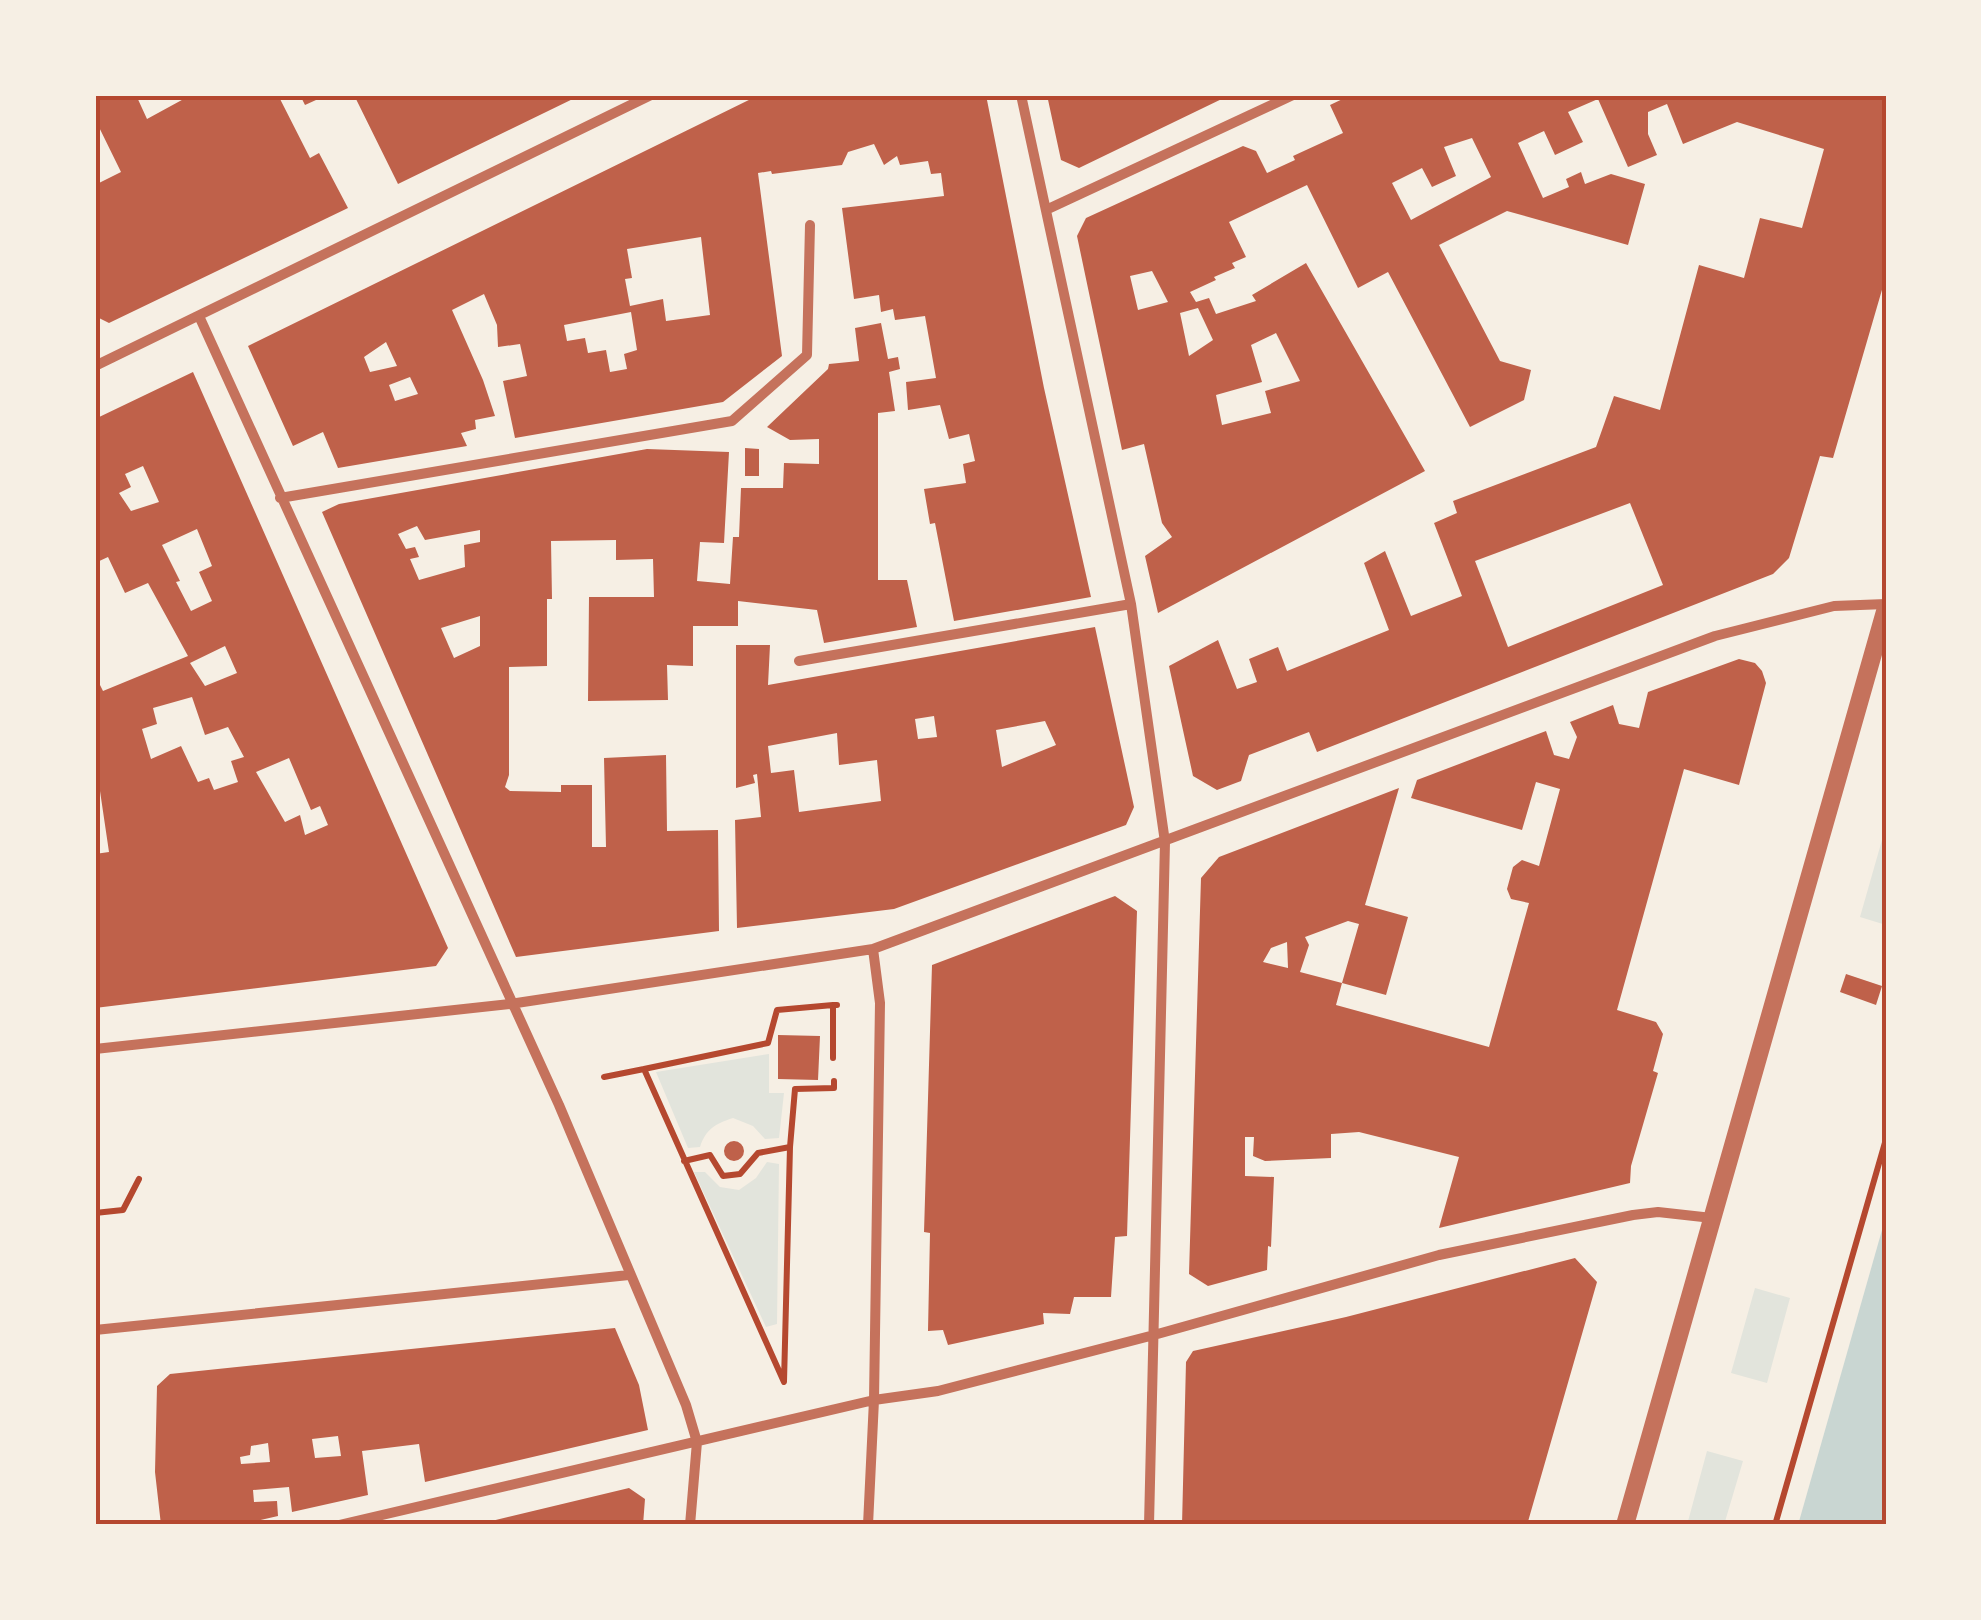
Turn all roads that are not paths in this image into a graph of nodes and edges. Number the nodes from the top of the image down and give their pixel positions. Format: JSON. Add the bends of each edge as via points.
{"nodes":[{"id":1,"x":650,"y":95,"type":"edge"},
{"id":2,"x":1022,"y":95,"type":"edge"},
{"id":3,"x":1293,"y":95,"type":"edge"},
{"id":4,"x":1048,"y":209,"type":"junction"},
{"id":5,"x":810,"y":224,"type":"dead end"},
{"id":6,"x":199,"y":316,"type":"junction"},
{"id":7,"x":97,"y":361,"type":"edge"},
{"id":8,"x":280,"y":498,"type":"junction"},
{"id":9,"x":1131,"y":604,"type":"junction"},
{"id":10,"x":1886,"y":606,"type":"edge"},
{"id":11,"x":800,"y":661,"type":"dead end"},
{"id":12,"x":1165,"y":842,"type":"junction"},
{"id":13,"x":873,"y":949,"type":"junction"},
{"id":14,"x":510,"y":1004,"type":"junction"},
{"id":15,"x":95,"y":1049,"type":"edge"},
{"id":16,"x":1712,"y":1218,"type":"junction"},
{"id":17,"x":629,"y":1274,"type":"junction"},
{"id":18,"x":95,"y":1330,"type":"edge"},
{"id":19,"x":1154,"y":1335,"type":"junction"},
{"id":20,"x":874,"y":1400,"type":"junction"},
{"id":21,"x":698,"y":1442,"type":"junction"},
{"id":22,"x":338,"y":1525,"type":"edge"},
{"id":23,"x":690,"y":1525,"type":"edge"},
{"id":24,"x":868,"y":1525,"type":"edge"},
{"id":25,"x":1149,"y":1525,"type":"edge"},
{"id":26,"x":1625,"y":1525,"type":"edge"}],
"edges":[{"from":1,"to":6,"type":"street"},
{"from":2,"to":4,"type":"street"},
{"from":3,"to":4,"type":"street"},
{"from":4,"to":9,"type":"street"},
{"from":5,"to":8,"type":"street","via":[[807,355],[732,420]]},
{"from":6,"to":7,"type":"street"},
{"from":6,"to":8,"type":"street"},
{"from":8,"to":14,"type":"street"},
{"from":9,"to":11,"type":"street"},
{"from":9,"to":12,"type":"street"},
{"from":10,"to":12,"type":"street","via":[[1834,606],[1715,636]]},
{"from":10,"to":16,"type":"street"},
{"from":12,"to":13,"type":"street"},
{"from":12,"to":19,"type":"street"},
{"from":13,"to":14,"type":"street"},
{"from":13,"to":20,"type":"street","via":[[880,1003]]},
{"from":14,"to":15,"type":"street"},
{"from":14,"to":17,"type":"street"},
{"from":16,"to":19,"type":"street","via":[[1632,1215],[1439,1255]]},
{"from":16,"to":26,"type":"street"},
{"from":17,"to":18,"type":"street"},
{"from":17,"to":21,"type":"street"},
{"from":19,"to":20,"type":"street"},
{"from":19,"to":25,"type":"street"},
{"from":20,"to":21,"type":"street"},
{"from":20,"to":24,"type":"street"},
{"from":21,"to":22,"type":"street"},
{"from":21,"to":23,"type":"street"}]}
